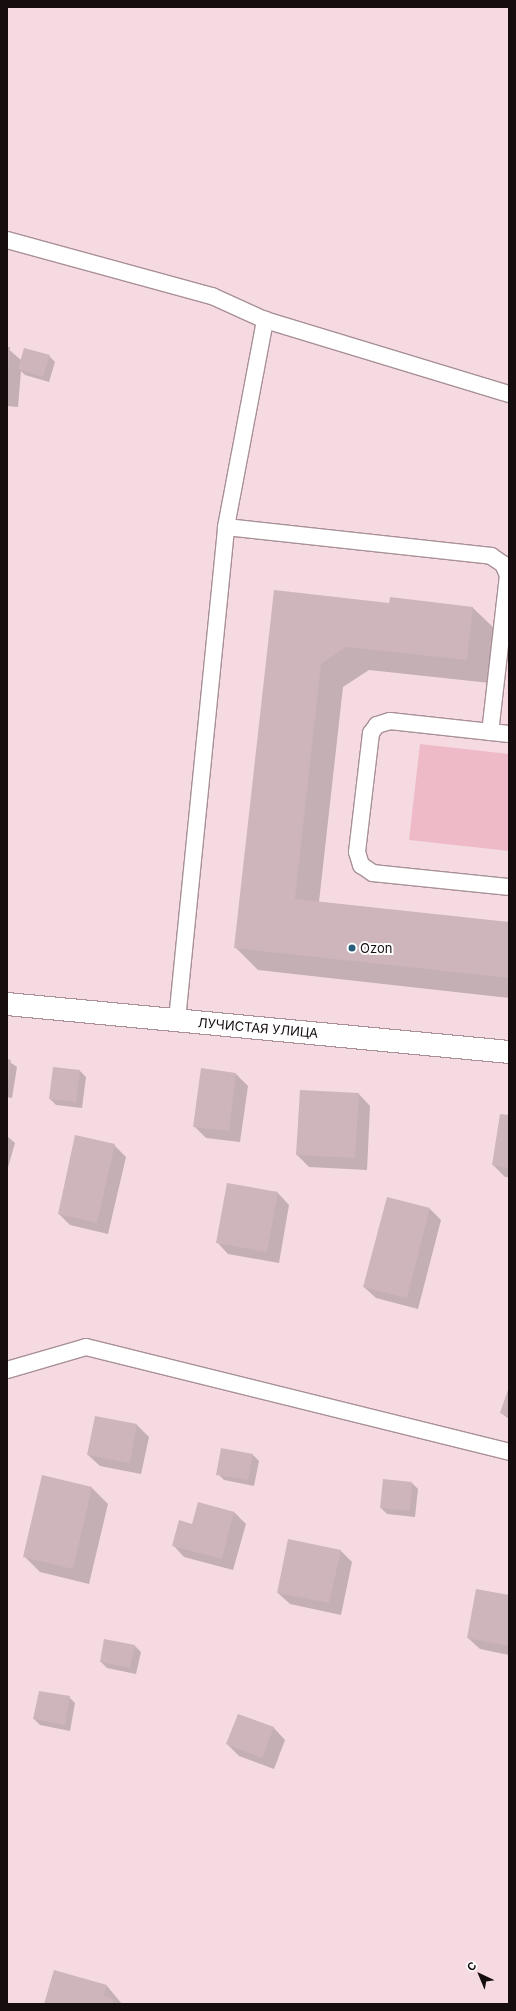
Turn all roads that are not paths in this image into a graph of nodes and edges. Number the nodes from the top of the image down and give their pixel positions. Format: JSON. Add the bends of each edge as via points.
{"nodes":[{"id":1,"x":7,"y":240,"type":"edge"},
{"id":2,"x":265,"y":320,"type":"junction"},
{"id":3,"x":509,"y":394,"type":"edge"},
{"id":4,"x":226,"y":527,"type":"junction"},
{"id":5,"x":490,"y":732,"type":"junction"},
{"id":6,"x":509,"y":734,"type":"edge"},
{"id":7,"x":509,"y":887,"type":"edge"},
{"id":8,"x":7,"y":1004,"type":"edge"},
{"id":9,"x":177,"y":1020,"type":"junction"},
{"id":10,"x":509,"y":1052,"type":"edge"},
{"id":11,"x":7,"y":1370,"type":"edge"},
{"id":12,"x":509,"y":1452,"type":"edge"}],
"edges":[{"from":1,"to":2,"type":"lane","via":[[212,296]]},
{"from":2,"to":3,"type":"lane"},
{"from":2,"to":4,"type":"lane"},
{"from":4,"to":5,"type":"lane","via":[[491,556],[503,564],[508,575]]},
{"from":4,"to":9,"type":"lane"},
{"from":5,"to":6,"type":"lane"},
{"from":5,"to":7,"type":"lane","via":[[390,721],[377,725],[371,734],[357,852],[361,865],[373,873]]},
{"from":8,"to":9,"type":"street","name":"ЛУЧИСТАЯ УЛИЦА"},
{"from":9,"to":10,"type":"street","name":"ЛУЧИСТАЯ УЛИЦА"},
{"from":11,"to":12,"type":"lane","via":[[86,1347]]}]}
